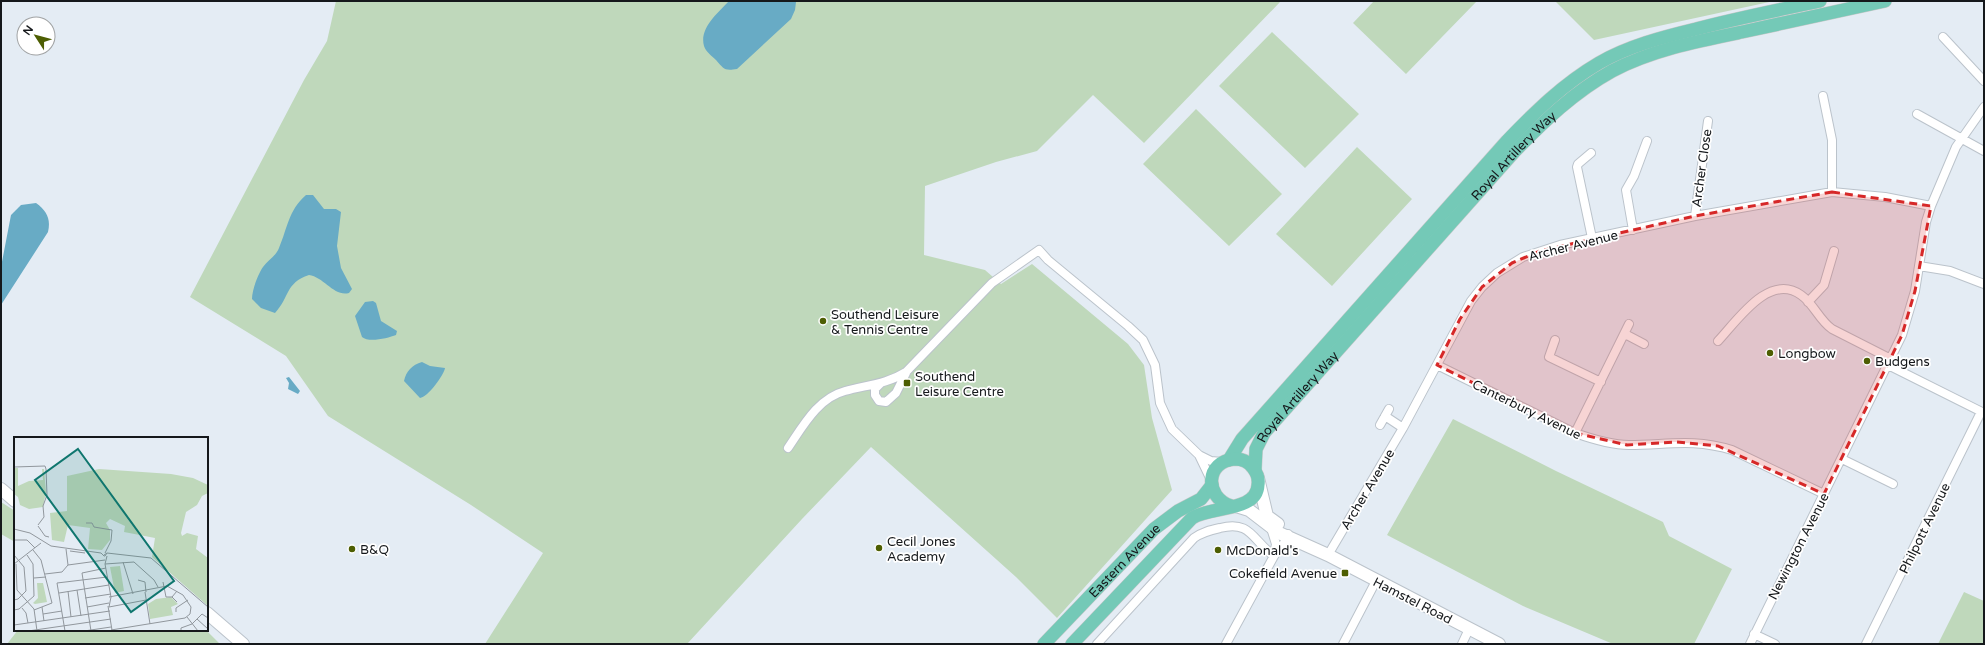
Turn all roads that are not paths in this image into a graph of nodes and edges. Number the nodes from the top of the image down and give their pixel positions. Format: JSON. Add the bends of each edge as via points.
{"nodes":[{"id":1,"x":1820,"y":1,"type":"edge"},
{"id":2,"x":1884,"y":1,"type":"edge"},
{"id":3,"x":1943,"y":37,"type":"dead end"},
{"id":4,"x":1984,"y":81,"type":"edge"},
{"id":5,"x":1823,"y":96,"type":"dead end"},
{"id":6,"x":1984,"y":107,"type":"edge"},
{"id":7,"x":1917,"y":114,"type":"dead end"},
{"id":8,"x":1708,"y":121,"type":"dead end"},
{"id":9,"x":1960,"y":139,"type":"junction"},
{"id":10,"x":1647,"y":141,"type":"dead end"},
{"id":11,"x":1984,"y":151,"type":"edge"},
{"id":12,"x":1591,"y":153,"type":"dead end"},
{"id":13,"x":1832,"y":192,"type":"junction"},
{"id":14,"x":1930,"y":206,"type":"junction"},
{"id":15,"x":1695,"y":216,"type":"junction"},
{"id":16,"x":1633,"y":230,"type":"junction"},
{"id":17,"x":1592,"y":238,"type":"junction"},
{"id":18,"x":1834,"y":252,"type":"dead end"},
{"id":19,"x":1919,"y":266,"type":"junction"},
{"id":20,"x":1984,"y":284,"type":"edge"},
{"id":21,"x":1808,"y":302,"type":"junction"},
{"id":22,"x":1629,"y":324,"type":"dead end"},
{"id":23,"x":1625,"y":334,"type":"junction"},
{"id":24,"x":1555,"y":340,"type":"dead end"},
{"id":25,"x":1718,"y":341,"type":"dead end"},
{"id":26,"x":1644,"y":344,"type":"dead end"},
{"id":27,"x":1890,"y":362,"type":"junction"},
{"id":28,"x":1437,"y":365,"type":"junction"},
{"id":29,"x":906,"y":372,"type":"junction"},
{"id":30,"x":1601,"y":382,"type":"junction"},
{"id":31,"x":881,"y":383,"type":"junction"},
{"id":32,"x":1389,"y":409,"type":"dead end"},
{"id":33,"x":1982,"y":412,"type":"edge"},
{"id":34,"x":1385,"y":416,"type":"junction"},
{"id":35,"x":1380,"y":425,"type":"dead end"},
{"id":36,"x":1403,"y":428,"type":"junction"},
{"id":37,"x":1575,"y":433,"type":"junction"},
{"id":38,"x":788,"y":448,"type":"dead end"},
{"id":39,"x":1199,"y":455,"type":"junction"},
{"id":40,"x":1842,"y":459,"type":"junction"},
{"id":41,"x":1226,"y":461,"type":"junction"},
{"id":42,"x":1257,"y":474,"type":"junction"},
{"id":43,"x":1212,"y":483,"type":"junction"},
{"id":44,"x":1893,"y":484,"type":"dead end"},
{"id":45,"x":1,"y":489,"type":"edge"},
{"id":46,"x":1824,"y":494,"type":"junction"},
{"id":47,"x":14,"y":500,"type":"edge"},
{"id":48,"x":1234,"y":506,"type":"junction"},
{"id":49,"x":1274,"y":526,"type":"junction"},
{"id":50,"x":1288,"y":538,"type":"junction"},
{"id":51,"x":1328,"y":555,"type":"junction"},
{"id":52,"x":1274,"y":556,"type":"junction"},
{"id":53,"x":1376,"y":581,"type":"junction"},
{"id":54,"x":208,"y":614,"type":"edge"},
{"id":55,"x":1469,"y":629,"type":"junction"},
{"id":56,"x":1754,"y":634,"type":"junction"},
{"id":57,"x":243,"y":644,"type":"edge"},
{"id":58,"x":1044,"y":644,"type":"edge"},
{"id":59,"x":1072,"y":644,"type":"edge"},
{"id":60,"x":1097,"y":644,"type":"edge"},
{"id":61,"x":1226,"y":644,"type":"edge"},
{"id":62,"x":1343,"y":644,"type":"edge"},
{"id":63,"x":1462,"y":644,"type":"edge"},
{"id":64,"x":1500,"y":644,"type":"edge"},
{"id":65,"x":1750,"y":644,"type":"edge"},
{"id":66,"x":1775,"y":644,"type":"edge"},
{"id":67,"x":1866,"y":644,"type":"edge"}],
"edges":[{"from":1,"to":41,"type":"main road","name":"Royal Artillery Way","via":[[1635,46],[1600,62],[1569,83],[1506,141]]},
{"from":2,"to":42,"type":"main road","name":"Royal Artillery Way","via":[[1711,38],[1653,54],[1613,71],[1575,95],[1514,152],[1264,433],[1256,449]]},
{"from":3,"to":4,"type":"street"},
{"from":5,"to":13,"type":"street","via":[[1832,140]]},
{"from":6,"to":9,"type":"street","name":"Newington Avenue"},
{"from":7,"to":9,"type":"street"},
{"from":8,"to":15,"type":"street","name":"Archer Close"},
{"from":9,"to":11,"type":"street"},
{"from":9,"to":14,"type":"street","name":"Newington Avenue"},
{"from":10,"to":16,"type":"street","via":[[1626,190]]},
{"from":12,"to":17,"type":"street","via":[[1577,167]]},
{"from":13,"to":14,"type":"street","name":"Archer Avenue","via":[[1885,197]]},
{"from":13,"to":15,"type":"street","name":"Archer Avenue"},
{"from":14,"to":19,"type":"street","name":"Newington Avenue"},
{"from":15,"to":16,"type":"street","name":"Archer Avenue"},
{"from":16,"to":17,"type":"street","name":"Archer Avenue"},
{"from":17,"to":28,"type":"street","name":"Archer Avenue","via":[[1524,257],[1497,273],[1471,301]]},
{"from":18,"to":21,"type":"street","via":[[1824,285]]},
{"from":19,"to":20,"type":"street","via":[[1950,271]]},
{"from":19,"to":27,"type":"street","name":"Newington Avenue","via":[[1909,314]]},
{"from":21,"to":25,"type":"street","via":[[1802,295],[1789,290],[1769,292],[1757,300]]},
{"from":21,"to":27,"type":"street","via":[[1825,325]]},
{"from":22,"to":23,"type":"street"},
{"from":23,"to":26,"type":"street"},
{"from":23,"to":30,"type":"street"},
{"from":24,"to":30,"type":"street","via":[[1549,358]]},
{"from":27,"to":33,"type":"street"},
{"from":27,"to":40,"type":"street","name":"Newington Avenue"},
{"from":28,"to":36,"type":"street","name":"Archer Avenue"},
{"from":28,"to":37,"type":"street","name":"Canterbury Avenue"},
{"from":29,"to":31,"type":"street"},
{"from":29,"to":31,"type":"street","via":[[896,393],[886,402],[879,401],[875,395],[875,389]]},
{"from":29,"to":39,"type":"street","via":[[992,283],[1039,250],[1143,340],[1155,364],[1160,403],[1167,421],[1181,439]]},
{"from":30,"to":37,"type":"street"},
{"from":31,"to":38,"type":"street","via":[[844,391],[828,399],[809,418]]},
{"from":32,"to":34,"type":"street"},
{"from":33,"to":67,"type":"street","name":"Philpott Avenue"},
{"from":34,"to":35,"type":"street"},
{"from":34,"to":36,"type":"street"},
{"from":36,"to":51,"type":"street","name":"Archer Avenue"},
{"from":37,"to":46,"type":"street","name":"Canterbury Avenue","via":[[1627,445],[1698,442],[1718,446],[1732,450]]},
{"from":39,"to":41,"type":"street","via":[[1211,461]]},
{"from":39,"to":43,"type":"street"},
{"from":40,"to":44,"type":"street"},
{"from":40,"to":46,"type":"street","name":"Newington Avenue"},
{"from":41,"to":42,"type":"main road","via":[[1245,461]]},
{"from":41,"to":43,"type":"main road","name":"Eastern Avenue","via":[[1217,467]]},
{"from":42,"to":48,"type":"main road","name":"Eastern Avenue","via":[[1258,489],[1252,499],[1246,504]]},
{"from":42,"to":49,"type":"street","name":"Hamstel Road","via":[[1268,516]]},
{"from":43,"to":48,"type":"main road","via":[[1217,498]]},
{"from":43,"to":58,"type":"main road","name":"Eastern Avenue","via":[[1201,499],[1173,514],[1154,529]]},
{"from":45,"to":47,"type":"street"},
{"from":46,"to":56,"type":"street","name":"Newington Avenue"},
{"from":48,"to":49,"type":"street","name":"Hamstel Road","via":[[1250,510]]},
{"from":48,"to":59,"type":"main road","name":"Eastern Avenue","via":[[1206,511],[1192,518]]},
{"from":49,"to":50,"type":"street","name":"Hamstel Road"},
{"from":49,"to":51,"type":"street","name":"Hamstel Road","via":[[1304,538]]},
{"from":49,"to":52,"type":"street"},
{"from":50,"to":51,"type":"street","name":"Hamstel Road"},
{"from":50,"to":52,"type":"street"},
{"from":51,"to":53,"type":"street","name":"Hamstel Road"},
{"from":52,"to":60,"type":"street","via":[[1247,529],[1237,525],[1200,534]]},
{"from":52,"to":61,"type":"street"},
{"from":53,"to":55,"type":"street","name":"Hamstel Road"},
{"from":53,"to":62,"type":"street"},
{"from":54,"to":57,"type":"street"},
{"from":55,"to":63,"type":"street"},
{"from":55,"to":64,"type":"street","name":"Hamstel Road"},
{"from":56,"to":65,"type":"street","name":"Newington Avenue"},
{"from":56,"to":66,"type":"street"}]}
